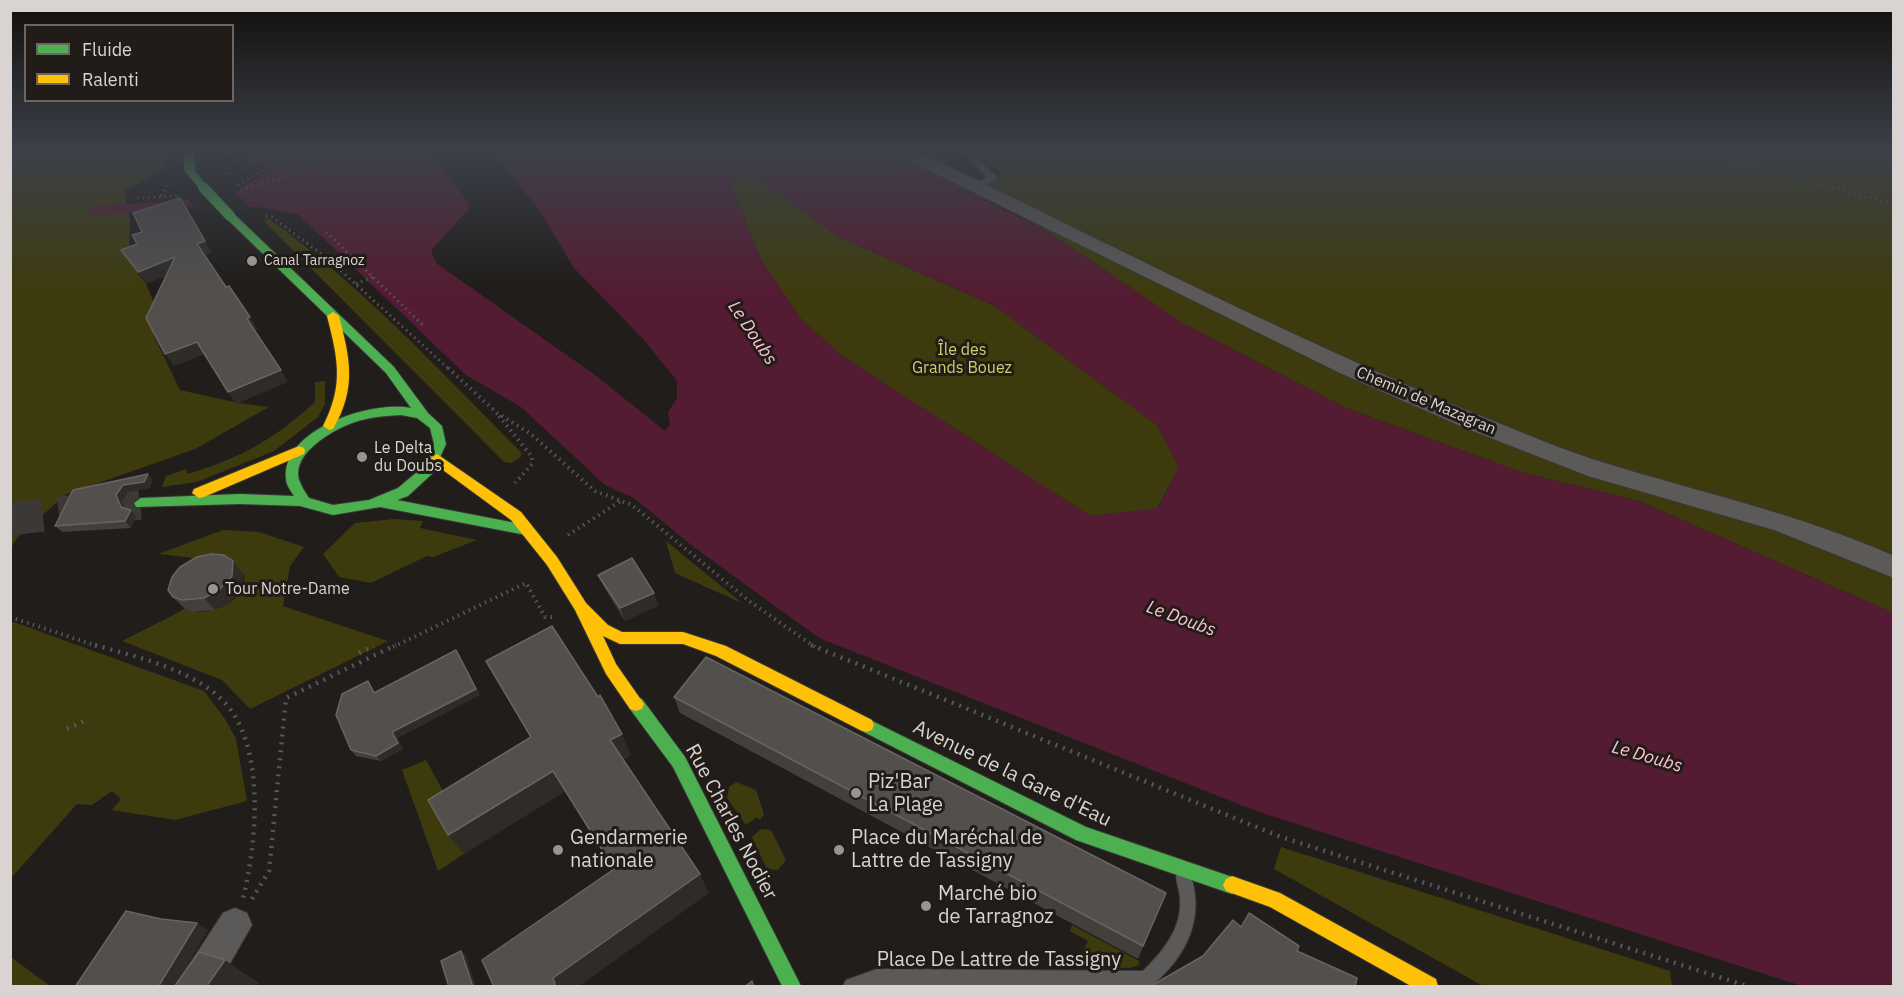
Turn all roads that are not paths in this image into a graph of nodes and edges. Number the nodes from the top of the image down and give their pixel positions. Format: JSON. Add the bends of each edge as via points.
{"nodes":[{"id":1,"x":213,"y":198,"type":"edge"},
{"id":2,"x":1003,"y":198,"type":"edge"},
{"id":3,"x":333,"y":315,"type":"junction"},
{"id":4,"x":422,"y":414,"type":"junction"},
{"id":5,"x":328,"y":426,"type":"junction"},
{"id":6,"x":299,"y":451,"type":"junction"},
{"id":7,"x":437,"y":459,"type":"junction"},
{"id":8,"x":184,"y":499,"type":"junction"},
{"id":9,"x":304,"y":501,"type":"junction"},
{"id":10,"x":381,"y":502,"type":"junction"},
{"id":11,"x":141,"y":503,"type":"tunnel mouth"},
{"id":12,"x":529,"y":531,"type":"junction"},
{"id":13,"x":1893,"y":568,"type":"edge"},
{"id":14,"x":580,"y":607,"type":"junction"},
{"id":15,"x":1178,"y":865,"type":"junction"},
{"id":16,"x":235,"y":925,"type":"road end"},
{"id":17,"x":1148,"y":983,"type":"edge"},
{"id":18,"x":197,"y":987,"type":"edge"},
{"id":19,"x":792,"y":987,"type":"edge"},
{"id":20,"x":852,"y":987,"type":"edge"},
{"id":21,"x":1429,"y":987,"type":"edge"}],
"edges":[{"from":1,"to":3,"type":"main road","bridge":true},
{"from":2,"to":13,"type":"street","name":"Chemin de Mazagran","via":[[1327,358],[1473,422],[1597,470],[1783,523]]},
{"from":3,"to":4,"type":"main road","via":[[390,370]]},
{"from":3,"to":5,"type":"main road","via":[[346,369],[346,391],[342,407]]},
{"from":4,"to":5,"type":"main road","via":[[388,408]]},
{"from":4,"to":7,"type":"main road","via":[[439,432]]},
{"from":5,"to":6,"type":"main road"},
{"from":6,"to":8,"type":"main road"},
{"from":6,"to":9,"type":"main road","via":[[291,465],[290,479],[294,492]]},
{"from":7,"to":10,"type":"main road","via":[[412,485]]},
{"from":7,"to":12,"type":"main road","name":"Rue Charles Nodier","via":[[516,516]]},
{"from":8,"to":9,"type":"main road"},
{"from":8,"to":11,"type":"main road"},
{"from":9,"to":10,"type":"main road","via":[[332,510]]},
{"from":10,"to":12,"type":"main road"},
{"from":12,"to":14,"type":"main road","name":"Rue Charles Nodier"},
{"from":14,"to":15,"type":"main road","name":"Avenue de la Gare d'Eau","via":[[603,629],[620,638],[683,638],[721,651],[1082,834]]},
{"from":14,"to":19,"type":"main road","name":"Rue Charles Nodier","via":[[611,669],[679,762]]},
{"from":15,"to":17,"type":"lane","via":[[1189,891],[1189,911],[1180,942]]},
{"from":15,"to":21,"type":"main road","name":"Avenue de la Gare d'Eau","via":[[1274,899]]},
{"from":16,"to":18,"type":"street"},
{"from":17,"to":20,"type":"lane","name":"Place De Lattre de Tassigny","via":[[877,977]]}]}
